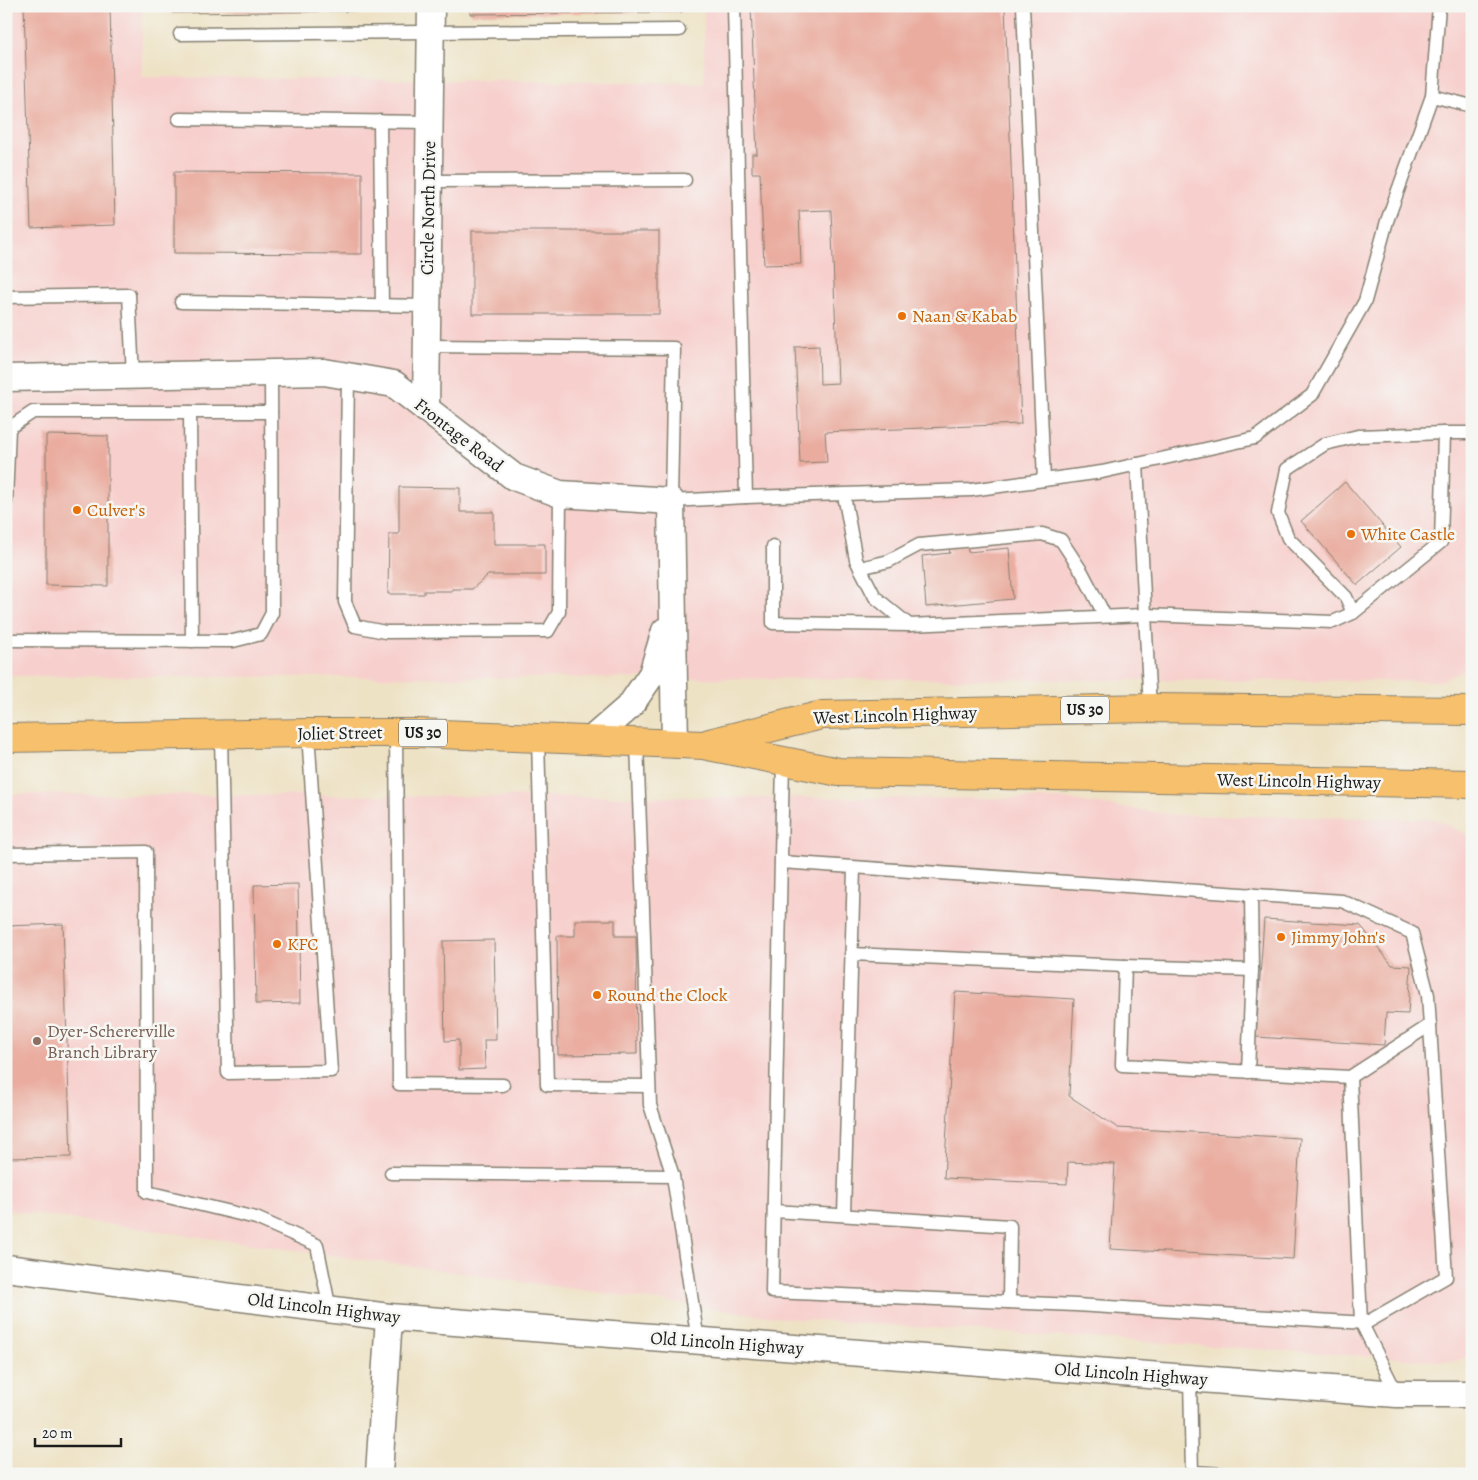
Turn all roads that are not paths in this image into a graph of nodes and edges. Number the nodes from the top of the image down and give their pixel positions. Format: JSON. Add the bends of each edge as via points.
{"nodes":[{"id":1,"x":430,"y":6,"type":"edge"},
{"id":2,"x":734,"y":6,"type":"edge"},
{"id":3,"x":1023,"y":6,"type":"edge"},
{"id":4,"x":1439,"y":6,"type":"edge"},
{"id":5,"x":679,"y":30,"type":"dead end"},
{"id":6,"x":430,"y":32,"type":"junction"},
{"id":7,"x":180,"y":34,"type":"dead end"},
{"id":8,"x":1432,"y":96,"type":"junction"},
{"id":9,"x":1472,"y":106,"type":"edge"},
{"id":10,"x":180,"y":119,"type":"dead end"},
{"id":11,"x":380,"y":121,"type":"junction"},
{"id":12,"x":429,"y":122,"type":"junction"},
{"id":13,"x":685,"y":180,"type":"dead end"},
{"id":14,"x":428,"y":181,"type":"junction"},
{"id":15,"x":6,"y":297,"type":"edge"},
{"id":16,"x":181,"y":302,"type":"dead end"},
{"id":17,"x":382,"y":305,"type":"junction"},
{"id":18,"x":427,"y":306,"type":"junction"},
{"id":19,"x":426,"y":346,"type":"junction"},
{"id":20,"x":271,"y":374,"type":"junction"},
{"id":21,"x":134,"y":376,"type":"junction"},
{"id":22,"x":348,"y":376,"type":"junction"},
{"id":23,"x":6,"y":378,"type":"edge"},
{"id":24,"x":426,"y":409,"type":"junction"},
{"id":25,"x":190,"y":412,"type":"junction"},
{"id":26,"x":271,"y":412,"type":"junction"},
{"id":27,"x":1444,"y":433,"type":"junction"},
{"id":28,"x":1472,"y":433,"type":"edge"},
{"id":29,"x":1137,"y":464,"type":"junction"},
{"id":30,"x":1044,"y":480,"type":"junction"},
{"id":31,"x":560,"y":494,"type":"junction"},
{"id":32,"x":844,"y":495,"type":"junction"},
{"id":33,"x":746,"y":497,"type":"junction"},
{"id":34,"x":6,"y":501,"type":"edge"},
{"id":35,"x":671,"y":501,"type":"junction"},
{"id":36,"x":773,"y":546,"type":"dead end"},
{"id":37,"x":860,"y":568,"type":"junction"},
{"id":38,"x":672,"y":607,"type":"junction"},
{"id":39,"x":1353,"y":613,"type":"junction"},
{"id":40,"x":1144,"y":615,"type":"junction"},
{"id":41,"x":1105,"y":616,"type":"junction"},
{"id":42,"x":908,"y":625,"type":"junction"},
{"id":43,"x":6,"y":640,"type":"edge"},
{"id":44,"x":192,"y":641,"type":"junction"},
{"id":45,"x":1150,"y":708,"type":"junction"},
{"id":46,"x":1472,"y":711,"type":"edge"},
{"id":47,"x":396,"y":732,"type":"junction"},
{"id":48,"x":308,"y":733,"type":"junction"},
{"id":49,"x":221,"y":735,"type":"junction"},
{"id":50,"x":6,"y":738,"type":"edge"},
{"id":51,"x":538,"y":738,"type":"junction"},
{"id":52,"x":590,"y":740,"type":"junction"},
{"id":53,"x":637,"y":742,"type":"junction"},
{"id":54,"x":675,"y":744,"type":"junction"},
{"id":55,"x":703,"y":745,"type":"junction"},
{"id":56,"x":783,"y":760,"type":"junction"},
{"id":57,"x":1472,"y":784,"type":"edge"},
{"id":58,"x":6,"y":854,"type":"edge"},
{"id":59,"x":781,"y":862,"type":"junction"},
{"id":60,"x":854,"y":868,"type":"junction"},
{"id":61,"x":1251,"y":894,"type":"junction"},
{"id":62,"x":851,"y":954,"type":"junction"},
{"id":63,"x":1125,"y":966,"type":"junction"},
{"id":64,"x":1252,"y":970,"type":"junction"},
{"id":65,"x":1430,"y":1025,"type":"junction"},
{"id":66,"x":1248,"y":1072,"type":"junction"},
{"id":67,"x":1350,"y":1077,"type":"junction"},
{"id":68,"x":503,"y":1085,"type":"dead end"},
{"id":69,"x":650,"y":1086,"type":"junction"},
{"id":70,"x":391,"y":1174,"type":"dead end"},
{"id":71,"x":673,"y":1176,"type":"junction"},
{"id":72,"x":774,"y":1211,"type":"junction"},
{"id":73,"x":844,"y":1215,"type":"junction"},
{"id":74,"x":6,"y":1268,"type":"edge"},
{"id":75,"x":1009,"y":1302,"type":"junction"},
{"id":76,"x":330,"y":1310,"type":"junction"},
{"id":77,"x":389,"y":1317,"type":"junction"},
{"id":78,"x":1361,"y":1322,"type":"junction"},
{"id":79,"x":698,"y":1341,"type":"junction"},
{"id":80,"x":1190,"y":1378,"type":"junction"},
{"id":81,"x":1397,"y":1394,"type":"junction"},
{"id":82,"x":1465,"y":1398,"type":"edge"},
{"id":83,"x":1192,"y":1473,"type":"edge"},
{"id":84,"x":379,"y":1474,"type":"edge"},
{"id":85,"x":1223,"y":1474,"type":"edge"}],
"edges":[{"from":1,"to":6,"type":"street","name":"Circle North Drive"},
{"from":2,"to":33,"type":"lane"},
{"from":3,"to":30,"type":"lane"},
{"from":4,"to":8,"type":"lane"},
{"from":5,"to":6,"type":"lane"},
{"from":6,"to":7,"type":"lane"},
{"from":6,"to":12,"type":"street","name":"Circle North Drive"},
{"from":8,"to":9,"type":"lane"},
{"from":8,"to":29,"type":"lane","via":[[1387,222],[1365,301],[1312,395],[1255,438]]},
{"from":10,"to":11,"type":"lane"},
{"from":11,"to":12,"type":"lane"},
{"from":11,"to":17,"type":"lane"},
{"from":12,"to":14,"type":"street","name":"Circle North Drive"},
{"from":13,"to":14,"type":"lane"},
{"from":14,"to":18,"type":"street","name":"Circle North Drive"},
{"from":15,"to":21,"type":"lane","via":[[130,295]]},
{"from":16,"to":17,"type":"lane"},
{"from":17,"to":18,"type":"lane"},
{"from":18,"to":19,"type":"street","name":"Circle North Drive"},
{"from":19,"to":24,"type":"street","name":"Circle North Drive"},
{"from":19,"to":35,"type":"lane","via":[[674,348]]},
{"from":20,"to":21,"type":"street","name":"Frontage Road"},
{"from":20,"to":22,"type":"street","name":"Frontage Road","via":[[324,372]]},
{"from":20,"to":26,"type":"lane"},
{"from":21,"to":23,"type":"street","name":"Frontage Road"},
{"from":22,"to":24,"type":"street","name":"Frontage Road","via":[[394,384]]},
{"from":22,"to":31,"type":"lane","via":[[345,602],[355,626],[385,632],[548,631],[559,612]]},
{"from":24,"to":31,"type":"street","name":"Frontage Road","via":[[514,477]]},
{"from":25,"to":26,"type":"lane"},
{"from":25,"to":34,"type":"lane","via":[[33,412],[9,428]]},
{"from":25,"to":44,"type":"lane"},
{"from":26,"to":44,"type":"lane","via":[[272,613],[261,634],[233,641]]},
{"from":27,"to":28,"type":"lane"},
{"from":27,"to":39,"type":"lane","via":[[1441,542]]},
{"from":27,"to":39,"type":"lane","via":[[1358,436],[1325,444],[1287,468],[1278,514],[1288,538],[1346,597]]},
{"from":29,"to":30,"type":"lane"},
{"from":29,"to":40,"type":"lane"},
{"from":30,"to":32,"type":"lane","via":[[971,490]]},
{"from":31,"to":35,"type":"street","name":"Frontage Road"},
{"from":32,"to":33,"type":"lane"},
{"from":32,"to":37,"type":"lane"},
{"from":33,"to":35,"type":"lane"},
{"from":35,"to":38,"type":"street"},
{"from":36,"to":42,"type":"lane","via":[[773,623]]},
{"from":37,"to":41,"type":"lane","via":[[889,561],[919,545],[1042,534],[1061,540]]},
{"from":37,"to":42,"type":"lane","via":[[876,597]]},
{"from":38,"to":52,"type":"street","via":[[652,674],[630,706]]},
{"from":38,"to":54,"type":"street"},
{"from":39,"to":40,"type":"lane","via":[[1333,622]]},
{"from":40,"to":41,"type":"lane"},
{"from":40,"to":45,"type":"lane"},
{"from":41,"to":42,"type":"lane"},
{"from":43,"to":44,"type":"lane"},
{"from":45,"to":46,"type":"main road","name":"West Lincoln Highway","number":"US 30"},
{"from":45,"to":55,"type":"main road","name":"West Lincoln Highway","number":"US 30","via":[[822,715]]},
{"from":47,"to":48,"type":"main road","name":"Joliet Street","number":"US 30"},
{"from":47,"to":51,"type":"main road","name":"Joliet Street","number":"US 30"},
{"from":47,"to":68,"type":"lane","via":[[399,1084]]},
{"from":48,"to":49,"type":"main road","name":"Joliet Street","number":"US 30"},
{"from":48,"to":49,"type":"lane","via":[[331,1071],[228,1073]]},
{"from":49,"to":50,"type":"main road","name":"Joliet Street","number":"US 30"},
{"from":51,"to":52,"type":"main road","name":"Joliet Street","number":"US 30"},
{"from":51,"to":69,"type":"lane","via":[[547,1085]]},
{"from":52,"to":53,"type":"main road","name":"Joliet Street","number":"US 30"},
{"from":53,"to":54,"type":"main road","name":"Joliet Street","number":"US 30"},
{"from":53,"to":69,"type":"lane"},
{"from":54,"to":55,"type":"main road","name":"Joliet Street","number":"US 30"},
{"from":55,"to":56,"type":"main road","name":"West Lincoln Highway","number":"US 30"},
{"from":56,"to":57,"type":"main road","name":"West Lincoln Highway","number":"US 30","via":[[839,772]]},
{"from":56,"to":59,"type":"lane"},
{"from":58,"to":76,"type":"lane","via":[[146,852],[147,1192],[256,1218],[317,1245]]},
{"from":59,"to":60,"type":"lane"},
{"from":59,"to":72,"type":"lane"},
{"from":60,"to":61,"type":"lane"},
{"from":60,"to":62,"type":"lane"},
{"from":61,"to":64,"type":"lane"},
{"from":61,"to":65,"type":"lane","via":[[1342,901],[1412,933],[1428,995]]},
{"from":62,"to":63,"type":"lane"},
{"from":62,"to":73,"type":"lane"},
{"from":63,"to":64,"type":"lane"},
{"from":63,"to":66,"type":"lane","via":[[1122,1065]]},
{"from":64,"to":66,"type":"lane"},
{"from":65,"to":67,"type":"lane"},
{"from":65,"to":78,"type":"lane","via":[[1446,1277],[1366,1323]]},
{"from":66,"to":67,"type":"lane"},
{"from":67,"to":78,"type":"lane"},
{"from":69,"to":71,"type":"lane","via":[[650,1105]]},
{"from":70,"to":71,"type":"lane"},
{"from":71,"to":79,"type":"lane"},
{"from":72,"to":73,"type":"lane"},
{"from":72,"to":75,"type":"lane","via":[[772,1292]]},
{"from":73,"to":75,"type":"lane","via":[[1010,1226]]},
{"from":74,"to":76,"type":"street","name":"Old Lincoln Highway"},
{"from":75,"to":78,"type":"lane"},
{"from":76,"to":77,"type":"street","name":"Old Lincoln Highway"},
{"from":77,"to":79,"type":"street","name":"Old Lincoln Highway"},
{"from":77,"to":84,"type":"street"},
{"from":78,"to":81,"type":"lane"},
{"from":79,"to":80,"type":"street","name":"Old Lincoln Highway"},
{"from":80,"to":81,"type":"street","name":"Old Lincoln Highway"},
{"from":80,"to":83,"type":"lane"},
{"from":81,"to":82,"type":"street","name":"Old Lincoln Highway"},
{"from":83,"to":85,"type":"lane"}]}
